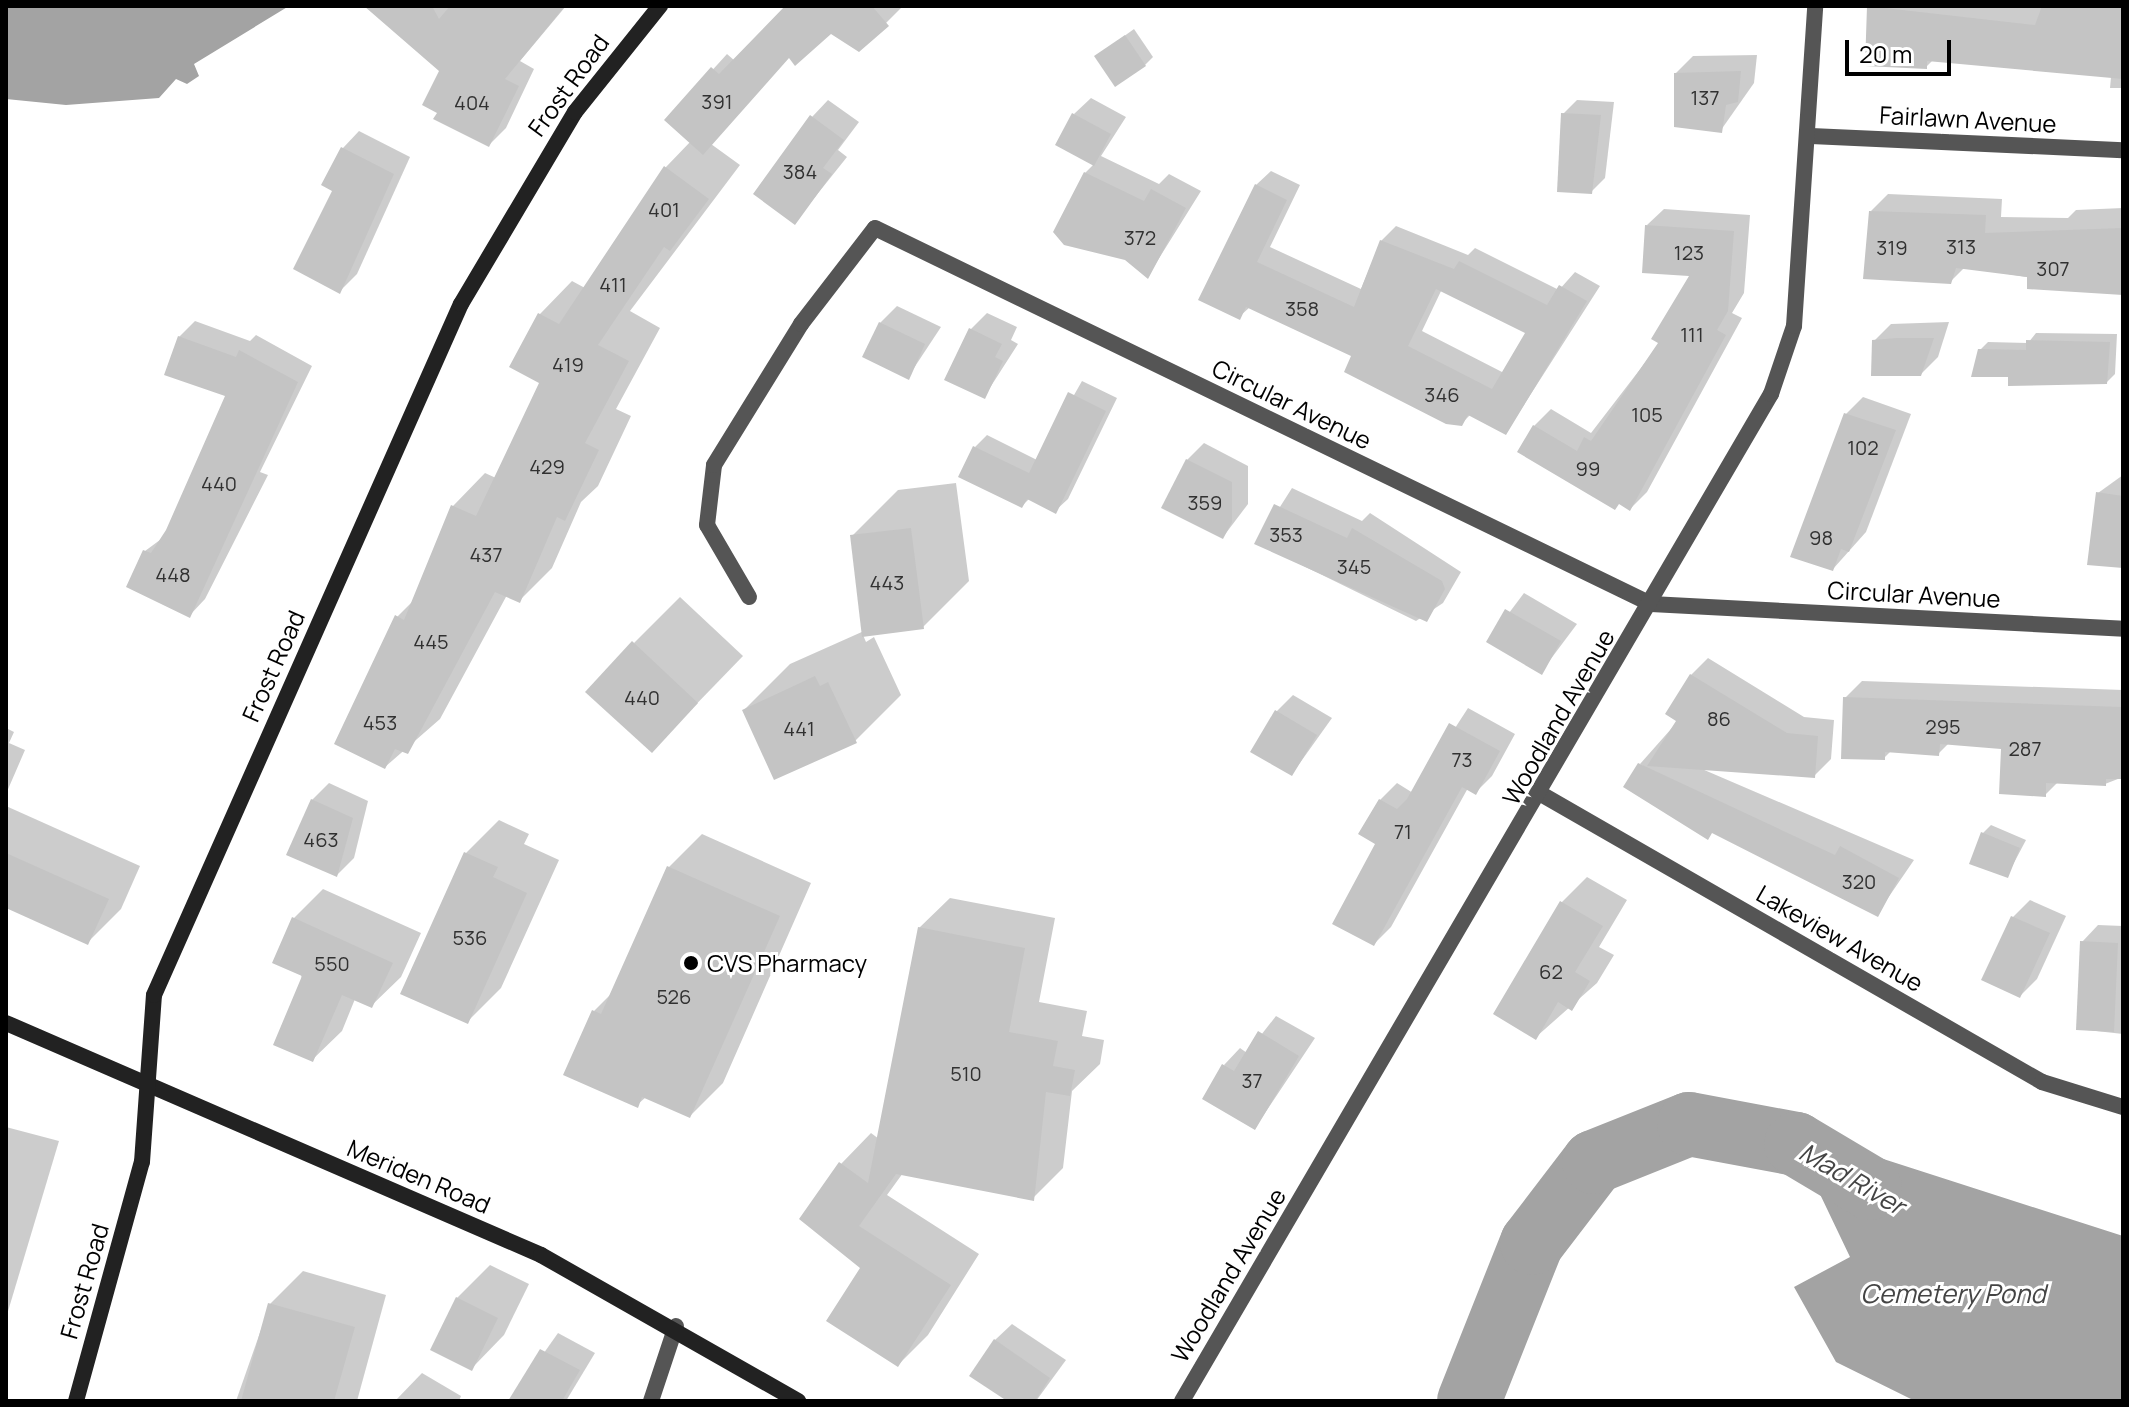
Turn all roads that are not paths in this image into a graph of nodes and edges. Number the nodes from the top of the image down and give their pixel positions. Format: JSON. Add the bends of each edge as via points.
{"nodes":[{"id":1,"x":660,"y":6,"type":"edge"},
{"id":2,"x":1815,"y":6,"type":"edge"},
{"id":3,"x":1811,"y":136,"type":"junction"},
{"id":4,"x":2123,"y":150,"type":"edge"},
{"id":5,"x":749,"y":597,"type":"dead end"},
{"id":6,"x":1651,"y":604,"type":"junction"},
{"id":7,"x":2123,"y":629,"type":"edge"},
{"id":8,"x":1541,"y":794,"type":"junction"},
{"id":9,"x":6,"y":1023,"type":"edge"},
{"id":10,"x":146,"y":1083,"type":"junction"},
{"id":11,"x":2123,"y":1107,"type":"edge"},
{"id":12,"x":676,"y":1326,"type":"junction"},
{"id":13,"x":76,"y":1401,"type":"edge"},
{"id":14,"x":651,"y":1401,"type":"edge"},
{"id":15,"x":798,"y":1401,"type":"edge"},
{"id":16,"x":1182,"y":1401,"type":"edge"}],
"edges":[{"from":1,"to":10,"type":"main road","name":"Frost Road","via":[[575,112],[461,304],[154,995]]},
{"from":2,"to":3,"type":"street","name":"Woodland Avenue"},
{"from":3,"to":4,"type":"street","name":"Fairlawn Avenue"},
{"from":3,"to":6,"type":"street","name":"Woodland Avenue","via":[[1794,326],[1771,394]]},
{"from":5,"to":6,"type":"street","name":"Circular Avenue","via":[[707,525],[714,465],[801,324],[875,228]]},
{"from":6,"to":7,"type":"street","name":"Circular Avenue"},
{"from":6,"to":8,"type":"street","name":"Woodland Avenue"},
{"from":8,"to":11,"type":"street","name":"Lakeview Avenue","via":[[2042,1082]]},
{"from":8,"to":16,"type":"street","name":"Woodland Avenue"},
{"from":9,"to":10,"type":"main road","name":"Meriden Road"},
{"from":10,"to":12,"type":"main road","name":"Meriden Road","via":[[541,1255]]},
{"from":10,"to":13,"type":"main road","name":"Frost Road","via":[[142,1162]]},
{"from":12,"to":14,"type":"street"},
{"from":12,"to":15,"type":"main road","name":"Meriden Road"}]}
